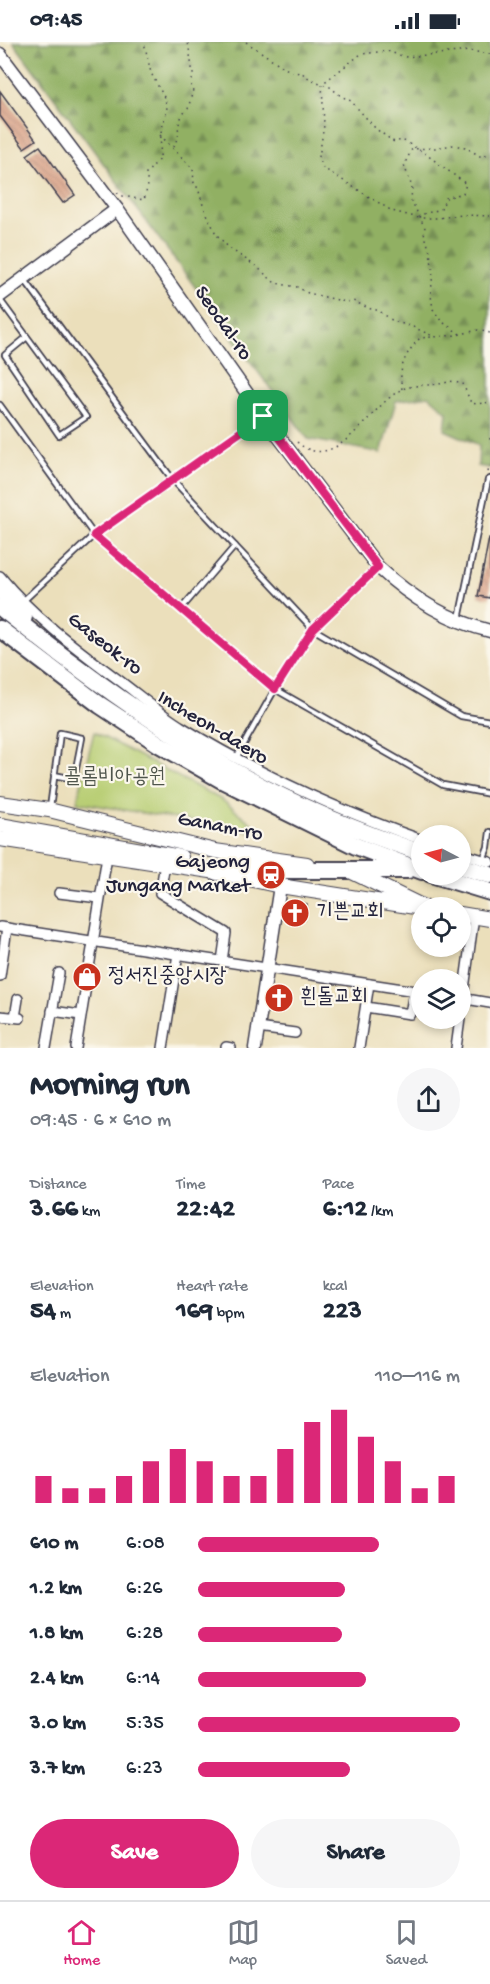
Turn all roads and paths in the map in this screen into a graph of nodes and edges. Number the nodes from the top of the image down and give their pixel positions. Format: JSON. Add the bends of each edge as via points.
{"nodes":[{"id":1,"x":144,"y":42,"type":"edge"},
{"id":2,"x":188,"y":42,"type":"edge"},
{"id":3,"x":246,"y":42,"type":"edge"},
{"id":4,"x":0,"y":54,"type":"edge"},
{"id":5,"x":490,"y":54,"type":"edge"},
{"id":6,"x":322,"y":84,"type":"junction"},
{"id":7,"x":160,"y":135,"type":"junction"},
{"id":8,"x":174,"y":148,"type":"junction"},
{"id":9,"x":417,"y":149,"type":"junction"},
{"id":10,"x":490,"y":153,"type":"edge"},
{"id":11,"x":113,"y":204,"type":"junction"},
{"id":12,"x":490,"y":216,"type":"edge"},
{"id":13,"x":419,"y":218,"type":"junction"},
{"id":14,"x":24,"y":278,"type":"junction"},
{"id":15,"x":0,"y":298,"type":"edge"},
{"id":16,"x":490,"y":333,"type":"edge"},
{"id":17,"x":460,"y":334,"type":"junction"},
{"id":18,"x":27,"y":337,"type":"junction"},
{"id":19,"x":435,"y":337,"type":"junction"},
{"id":20,"x":402,"y":390,"type":"junction"},
{"id":21,"x":490,"y":402,"type":"edge"},
{"id":22,"x":0,"y":405,"type":"edge"},
{"id":23,"x":263,"y":416,"type":"junction"},
{"id":24,"x":490,"y":438,"type":"edge"},
{"id":25,"x":296,"y":441,"type":"dead end"},
{"id":26,"x":490,"y":443,"type":"edge"},
{"id":27,"x":490,"y":466,"type":"edge"},
{"id":28,"x":490,"y":477,"type":"edge"},
{"id":29,"x":173,"y":480,"type":"junction"},
{"id":30,"x":94,"y":535,"type":"junction"},
{"id":31,"x":235,"y":546,"type":"junction"},
{"id":32,"x":378,"y":567,"type":"junction"},
{"id":33,"x":0,"y":576,"type":"edge"},
{"id":34,"x":0,"y":589,"type":"edge"},
{"id":35,"x":22,"y":601,"type":"junction"},
{"id":36,"x":0,"y":607,"type":"edge"},
{"id":37,"x":181,"y":609,"type":"junction"},
{"id":38,"x":458,"y":621,"type":"junction"},
{"id":39,"x":0,"y":629,"type":"edge"},
{"id":40,"x":313,"y":629,"type":"junction"},
{"id":41,"x":490,"y":632,"type":"edge"},
{"id":42,"x":0,"y":644,"type":"edge"},
{"id":43,"x":48,"y":645,"type":"junction"},
{"id":44,"x":275,"y":689,"type":"junction"},
{"id":45,"x":100,"y":705,"type":"junction"},
{"id":46,"x":490,"y":721,"type":"edge"},
{"id":47,"x":236,"y":758,"type":"junction"},
{"id":48,"x":54,"y":775,"type":"junction"},
{"id":49,"x":490,"y":794,"type":"edge"},
{"id":50,"x":0,"y":803,"type":"edge"},
{"id":51,"x":51,"y":811,"type":"junction"},
{"id":52,"x":0,"y":825,"type":"edge"},
{"id":53,"x":490,"y":832,"type":"edge"},
{"id":54,"x":51,"y":833,"type":"junction"},
{"id":55,"x":411,"y":836,"type":"edge"},
{"id":56,"x":0,"y":839,"type":"edge"},
{"id":57,"x":107,"y":856,"type":"junction"},
{"id":58,"x":471,"y":858,"type":"edge"},
{"id":59,"x":411,"y":860,"type":"edge"},
{"id":60,"x":411,"y":863,"type":"edge"},
{"id":61,"x":165,"y":864,"type":"junction"},
{"id":62,"x":471,"y":866,"type":"edge"},
{"id":63,"x":488,"y":866,"type":"edge"},
{"id":64,"x":411,"y":867,"type":"edge"},
{"id":65,"x":246,"y":870,"type":"junction"},
{"id":66,"x":348,"y":870,"type":"junction"},
{"id":67,"x":217,"y":872,"type":"junction"},
{"id":68,"x":471,"y":885,"type":"edge"},
{"id":69,"x":280,"y":886,"type":"junction"},
{"id":70,"x":490,"y":892,"type":"edge"},
{"id":71,"x":59,"y":893,"type":"dead end"},
{"id":72,"x":99,"y":898,"type":"junction"},
{"id":73,"x":411,"y":901,"type":"edge"},
{"id":74,"x":411,"y":906,"type":"edge"},
{"id":75,"x":471,"y":916,"type":"edge"},
{"id":76,"x":490,"y":919,"type":"edge"},
{"id":77,"x":4,"y":927,"type":"edge"},
{"id":78,"x":92,"y":941,"type":"junction"},
{"id":79,"x":178,"y":954,"type":"junction"},
{"id":80,"x":222,"y":961,"type":"junction"},
{"id":81,"x":266,"y":968,"type":"junction"},
{"id":82,"x":59,"y":973,"type":"dead end"},
{"id":83,"x":0,"y":976,"type":"edge"},
{"id":84,"x":369,"y":984,"type":"junction"},
{"id":85,"x":411,"y":991,"type":"edge"},
{"id":86,"x":18,"y":999,"type":"dead end"},
{"id":87,"x":471,"y":1000,"type":"edge"},
{"id":88,"x":490,"y":1003,"type":"edge"},
{"id":89,"x":366,"y":1007,"type":"junction"},
{"id":90,"x":52,"y":1011,"type":"junction"},
{"id":91,"x":411,"y":1014,"type":"edge"},
{"id":92,"x":81,"y":1015,"type":"junction"},
{"id":93,"x":0,"y":1016,"type":"edge"},
{"id":94,"x":258,"y":1028,"type":"junction"},
{"id":95,"x":458,"y":1029,"type":"edge"},
{"id":96,"x":295,"y":1033,"type":"dead end"},
{"id":97,"x":46,"y":1048,"type":"edge"},
{"id":98,"x":76,"y":1048,"type":"edge"},
{"id":99,"x":164,"y":1048,"type":"edge"},
{"id":100,"x":255,"y":1048,"type":"edge"},
{"id":101,"x":359,"y":1048,"type":"edge"},
{"id":102,"x":456,"y":1048,"type":"edge"}],
"edges":[{"from":1,"to":7,"type":"path","via":[[151,73],[167,110]]},
{"from":2,"to":8,"type":"path","via":[[193,90]]},
{"from":3,"to":6,"type":"path","via":[[291,72],[303,73]]},
{"from":4,"to":11,"type":"street","name":"Seodal-ro"},
{"from":5,"to":6,"type":"path","via":[[361,54]]},
{"from":6,"to":9,"type":"path","via":[[351,101],[376,129],[394,142],[402,140]]},
{"from":6,"to":13,"type":"path","via":[[323,168],[392,211]]},
{"from":7,"to":8,"type":"path"},
{"from":7,"to":11,"type":"path","via":[[160,158],[146,174],[144,200],[118,192]]},
{"from":8,"to":19,"type":"path","via":[[193,169],[194,184],[216,234],[274,283],[356,302]]},
{"from":9,"to":10,"type":"path","via":[[452,145],[480,156]]},
{"from":9,"to":13,"type":"path","via":[[410,151],[404,165]]},
{"from":9,"to":13,"type":"path","via":[[466,184],[463,193],[446,198],[441,209]]},
{"from":11,"to":14,"type":"street"},
{"from":11,"to":23,"type":"street","name":"Seodal-ro"},
{"from":12,"to":13,"type":"path"},
{"from":13,"to":17,"type":"path","via":[[425,228],[433,270],[433,309],[441,321]]},
{"from":14,"to":15,"type":"street"},
{"from":14,"to":29,"type":"lane"},
{"from":15,"to":18,"type":"lane"},
{"from":16,"to":17,"type":"path","via":[[478,330]]},
{"from":17,"to":19,"type":"path"},
{"from":18,"to":18,"type":"lane","via":[[86,417],[59,435],[5,355]]},
{"from":19,"to":20,"type":"path","via":[[420,338],[409,350],[401,369]]},
{"from":20,"to":21,"type":"path","via":[[450,381],[463,384],[471,403]]},
{"from":20,"to":25,"type":"path","via":[[361,429],[326,451],[311,452]]},
{"from":22,"to":30,"type":"lane"},
{"from":23,"to":29,"type":"lane"},
{"from":23,"to":32,"type":"street","name":"Seodal-ro"},
{"from":24,"to":26,"type":"path"},
{"from":27,"to":28,"type":"path"},
{"from":28,"to":38,"type":"lane"},
{"from":29,"to":30,"type":"lane"},
{"from":29,"to":31,"type":"lane"},
{"from":30,"to":35,"type":"lane"},
{"from":30,"to":37,"type":"lane"},
{"from":31,"to":37,"type":"lane"},
{"from":31,"to":40,"type":"lane"},
{"from":32,"to":38,"type":"street","name":"Seodal-ro","via":[[417,599]]},
{"from":32,"to":40,"type":"lane"},
{"from":33,"to":35,"type":"street","name":"Gaseok-ro"},
{"from":34,"to":43,"type":"highway"},
{"from":35,"to":47,"type":"street","name":"Gaseok-ro","via":[[86,657],[181,726]]},
{"from":36,"to":43,"type":"highway","name":"Incheon-daero"},
{"from":37,"to":44,"type":"lane"},
{"from":38,"to":41,"type":"street","name":"Seodal-ro"},
{"from":39,"to":45,"type":"highway","name":"Incheon-daero"},
{"from":40,"to":44,"type":"lane"},
{"from":40,"to":46,"type":"lane","via":[[461,716]]},
{"from":42,"to":45,"type":"highway"},
{"from":43,"to":59,"type":"highway","name":"Incheon-daero","via":[[100,684],[231,769],[369,835]]},
{"from":44,"to":47,"type":"lane"},
{"from":44,"to":49,"type":"lane","via":[[443,785]]},
{"from":45,"to":60,"type":"highway","name":"Incheon-daero","via":[[222,780],[356,846]]},
{"from":47,"to":55,"type":"street","name":"Gaseok-ro","via":[[304,794]]},
{"from":48,"to":48,"type":"lane","via":[[60,734],[82,738],[74,778]]},
{"from":48,"to":51,"type":"lane"},
{"from":50,"to":51,"type":"main road","name":"Ganam-ro"},
{"from":51,"to":54,"type":"main road","via":[[60,824]]},
{"from":51,"to":66,"type":"main road","name":"Ganam-ro","via":[[215,851]]},
{"from":52,"to":54,"type":"main road"},
{"from":53,"to":63,"type":"lane"},
{"from":54,"to":65,"type":"main road"},
{"from":56,"to":57,"type":"main road","name":"Ganam-ro"},
{"from":57,"to":61,"type":"main road","name":"Ganam-ro"},
{"from":57,"to":72,"type":"street"},
{"from":58,"to":63,"type":"street"},
{"from":61,"to":67,"type":"main road","name":"Ganam-ro"},
{"from":61,"to":80,"type":"street","via":[[160,893],[226,933]]},
{"from":62,"to":63,"type":"highway"},
{"from":64,"to":66,"type":"highway"},
{"from":65,"to":66,"type":"highway"},
{"from":65,"to":67,"type":"highway"},
{"from":66,"to":73,"type":"main road","name":"Ganam-ro"},
{"from":67,"to":69,"type":"main road","name":"Ganam-ro"},
{"from":68,"to":70,"type":"highway","name":"Incheon-daero"},
{"from":69,"to":74,"type":"main road","name":"Ganam-ro"},
{"from":69,"to":81,"type":"street"},
{"from":71,"to":72,"type":"street"},
{"from":72,"to":78,"type":"street"},
{"from":75,"to":76,"type":"main road"},
{"from":77,"to":78,"type":"street"},
{"from":77,"to":83,"type":"street"},
{"from":78,"to":79,"type":"street"},
{"from":78,"to":92,"type":"street"},
{"from":79,"to":80,"type":"street"},
{"from":79,"to":99,"type":"street"},
{"from":80,"to":81,"type":"street"},
{"from":81,"to":84,"type":"street"},
{"from":81,"to":94,"type":"street"},
{"from":82,"to":90,"type":"street"},
{"from":84,"to":85,"type":"street"},
{"from":84,"to":89,"type":"street"},
{"from":86,"to":93,"type":"street","via":[[17,1018]]},
{"from":87,"to":88,"type":"street"},
{"from":89,"to":91,"type":"street"},
{"from":89,"to":101,"type":"street"},
{"from":90,"to":92,"type":"street"},
{"from":90,"to":97,"type":"street"},
{"from":92,"to":98,"type":"street"},
{"from":94,"to":96,"type":"street"},
{"from":94,"to":100,"type":"street"},
{"from":95,"to":102,"type":"street"}]}
